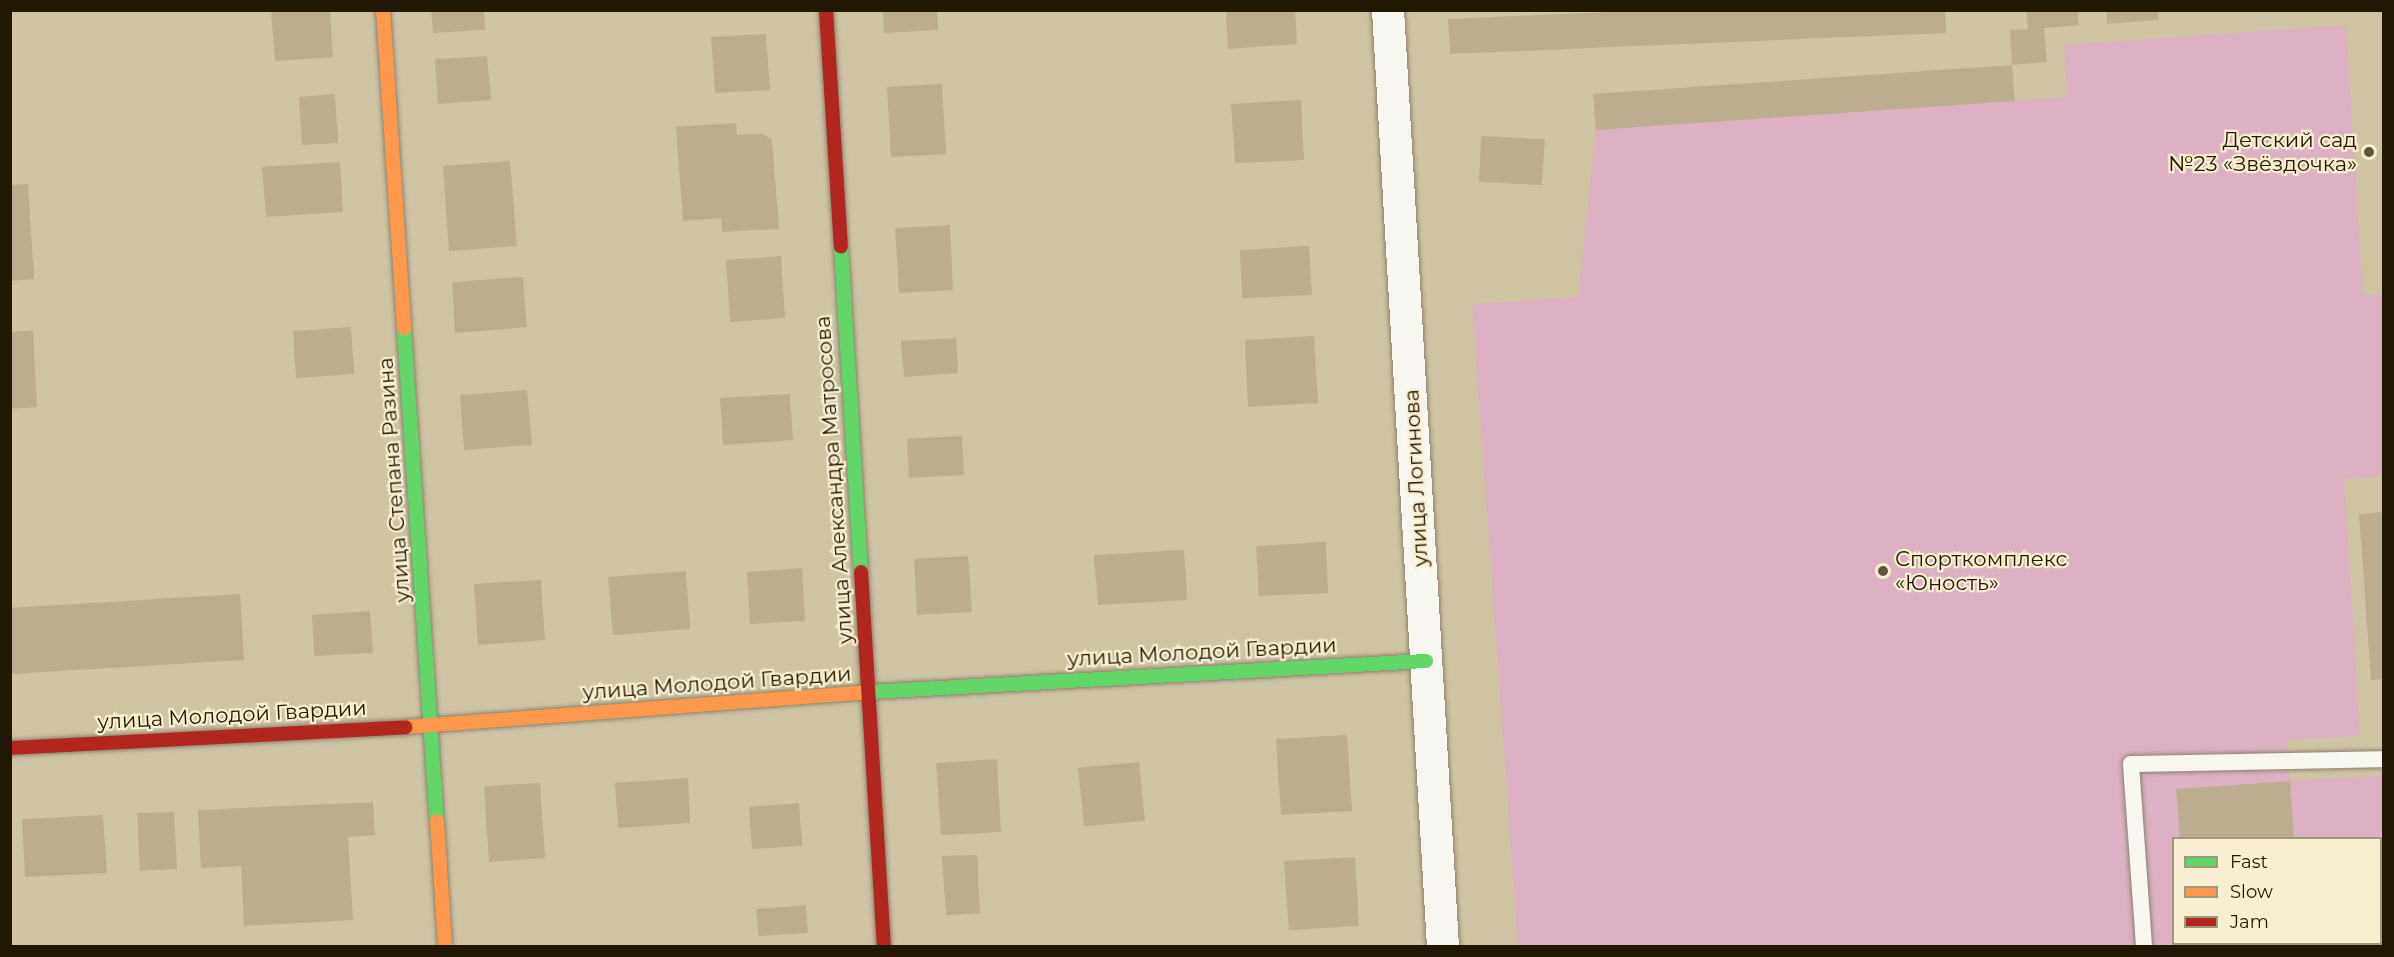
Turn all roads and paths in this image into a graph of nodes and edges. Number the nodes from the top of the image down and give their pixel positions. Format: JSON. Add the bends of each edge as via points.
{"nodes":[{"id":1,"x":383,"y":10,"type":"edge"},
{"id":2,"x":826,"y":10,"type":"edge"},
{"id":3,"x":1388,"y":10,"type":"edge"},
{"id":4,"x":1426,"y":661,"type":"junction"},
{"id":5,"x":869,"y":692,"type":"junction"},
{"id":6,"x":432,"y":726,"type":"junction"},
{"id":7,"x":10,"y":748,"type":"edge"},
{"id":8,"x":2384,"y":759,"type":"edge"},
{"id":9,"x":445,"y":946,"type":"edge"},
{"id":10,"x":884,"y":946,"type":"edge"},
{"id":11,"x":1443,"y":946,"type":"edge"},
{"id":12,"x":2144,"y":946,"type":"edge"}],
"edges":[{"from":1,"to":6,"type":"street","name":"улица Степана Разина"},
{"from":2,"to":5,"type":"street","name":"улица Александра Матросова"},
{"from":3,"to":4,"type":"street","name":"улица Логинова"},
{"from":4,"to":5,"type":"street","name":"улица Молодой Гвардии"},
{"from":4,"to":11,"type":"street","name":"улица Логинова"},
{"from":5,"to":6,"type":"street","name":"улица Молодой Гвардии"},
{"from":5,"to":10,"type":"street","name":"улица Александра Матросова"},
{"from":6,"to":7,"type":"street","name":"улица Молодой Гвардии"},
{"from":6,"to":9,"type":"street","name":"улица Степана Разина"},
{"from":8,"to":12,"type":"lane","via":[[2131,764]]}]}
